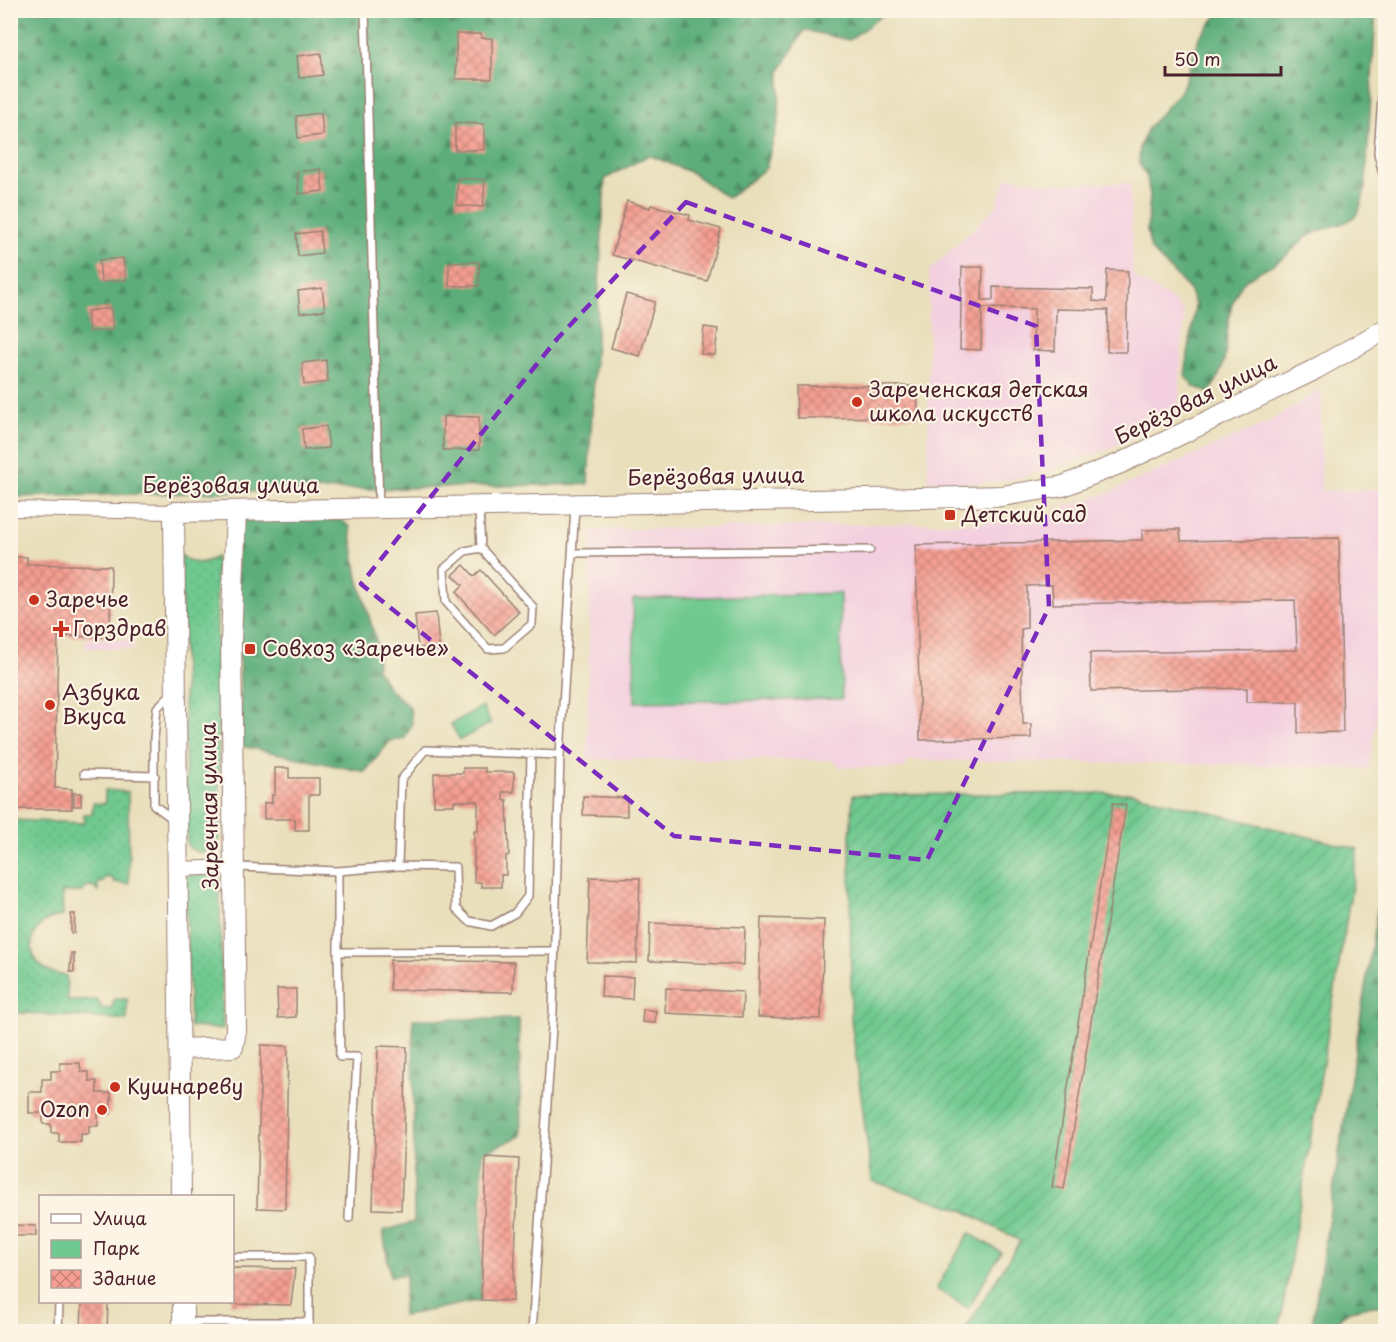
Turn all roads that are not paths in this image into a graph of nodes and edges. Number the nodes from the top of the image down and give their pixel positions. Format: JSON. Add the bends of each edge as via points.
{"nodes":[{"id":1,"x":365,"y":10,"type":"edge"},
{"id":2,"x":1386,"y":42,"type":"edge"},
{"id":3,"x":1386,"y":186,"type":"edge"},
{"id":4,"x":1386,"y":329,"type":"edge"},
{"id":5,"x":575,"y":504,"type":"junction"},
{"id":6,"x":479,"y":506,"type":"junction"},
{"id":7,"x":380,"y":508,"type":"junction"},
{"id":8,"x":10,"y":509,"type":"edge"},
{"id":9,"x":236,"y":511,"type":"junction"},
{"id":10,"x":174,"y":512,"type":"junction"},
{"id":11,"x":481,"y":548,"type":"junction"},
{"id":12,"x":870,"y":550,"type":"dead end"},
{"id":13,"x":574,"y":553,"type":"junction"},
{"id":14,"x":175,"y":690,"type":"junction"},
{"id":15,"x":531,"y":754,"type":"junction"},
{"id":16,"x":560,"y":755,"type":"junction"},
{"id":17,"x":84,"y":774,"type":"dead end"},
{"id":18,"x":155,"y":776,"type":"junction"},
{"id":19,"x":176,"y":822,"type":"junction"},
{"id":20,"x":236,"y":867,"type":"junction"},
{"id":21,"x":398,"y":867,"type":"junction"},
{"id":22,"x":177,"y":869,"type":"junction"},
{"id":23,"x":338,"y":871,"type":"junction"},
{"id":24,"x":553,"y":951,"type":"junction"},
{"id":25,"x":338,"y":952,"type":"junction"},
{"id":26,"x":180,"y":1049,"type":"junction"},
{"id":27,"x":181,"y":1195,"type":"edge"},
{"id":28,"x":349,"y":1218,"type":"dead end"},
{"id":29,"x":234,"y":1257,"type":"edge"},
{"id":30,"x":59,"y":1303,"type":"edge"},
{"id":31,"x":183,"y":1303,"type":"edge"},
{"id":32,"x":309,"y":1322,"type":"junction"},
{"id":33,"x":183,"y":1327,"type":"edge"},
{"id":34,"x":58,"y":1332,"type":"edge"},
{"id":35,"x":309,"y":1332,"type":"edge"},
{"id":36,"x":531,"y":1332,"type":"edge"}],
"edges":[{"from":1,"to":7,"type":"lane"},
{"from":2,"to":3,"type":"lane","via":[[1378,153]]},
{"from":4,"to":5,"type":"street","name":"Берёзовая улица","via":[[1312,371],[1121,463],[1063,486],[1002,496]]},
{"from":5,"to":6,"type":"street","name":"Берёзовая улица"},
{"from":5,"to":13,"type":"lane"},
{"from":6,"to":7,"type":"street","name":"Берёзовая улица"},
{"from":6,"to":11,"type":"lane"},
{"from":7,"to":9,"type":"street","name":"Берёзовая улица"},
{"from":8,"to":10,"type":"street","name":"Берёзовая улица"},
{"from":9,"to":10,"type":"street","name":"Берёзовая улица"},
{"from":9,"to":20,"type":"street","name":"Заречная улица","via":[[231,642]]},
{"from":10,"to":14,"type":"street","name":"Заречная улица"},
{"from":11,"to":11,"type":"lane","via":[[533,607],[532,624],[504,648],[488,649],[446,602],[444,570],[465,550]]},
{"from":12,"to":13,"type":"lane"},
{"from":13,"to":16,"type":"lane"},
{"from":14,"to":18,"type":"lane","via":[[157,708]]},
{"from":14,"to":19,"type":"street","name":"Заречная улица"},
{"from":15,"to":16,"type":"lane"},
{"from":15,"to":21,"type":"lane","via":[[425,750],[401,780]]},
{"from":15,"to":21,"type":"lane","via":[[528,896],[515,913],[490,926],[469,921],[456,908],[455,867]]},
{"from":16,"to":24,"type":"lane"},
{"from":17,"to":18,"type":"lane"},
{"from":18,"to":19,"type":"lane","via":[[154,805]]},
{"from":19,"to":22,"type":"street","name":"Заречная улица"},
{"from":20,"to":22,"type":"street"},
{"from":20,"to":23,"type":"lane"},
{"from":20,"to":26,"type":"street","name":"Заречная улица","via":[[237,1022],[233,1047]]},
{"from":21,"to":23,"type":"lane"},
{"from":22,"to":26,"type":"street","name":"Заречная улица"},
{"from":23,"to":25,"type":"lane"},
{"from":24,"to":25,"type":"lane"},
{"from":24,"to":36,"type":"lane","via":[[553,1012]]},
{"from":25,"to":28,"type":"lane","via":[[340,1057],[357,1057]]},
{"from":26,"to":27,"type":"street","name":"Заречная улица"},
{"from":29,"to":32,"type":"lane","via":[[309,1257]]},
{"from":30,"to":34,"type":"lane"},
{"from":31,"to":33,"type":"street"},
{"from":32,"to":33,"type":"lane"},
{"from":32,"to":35,"type":"lane"}]}
